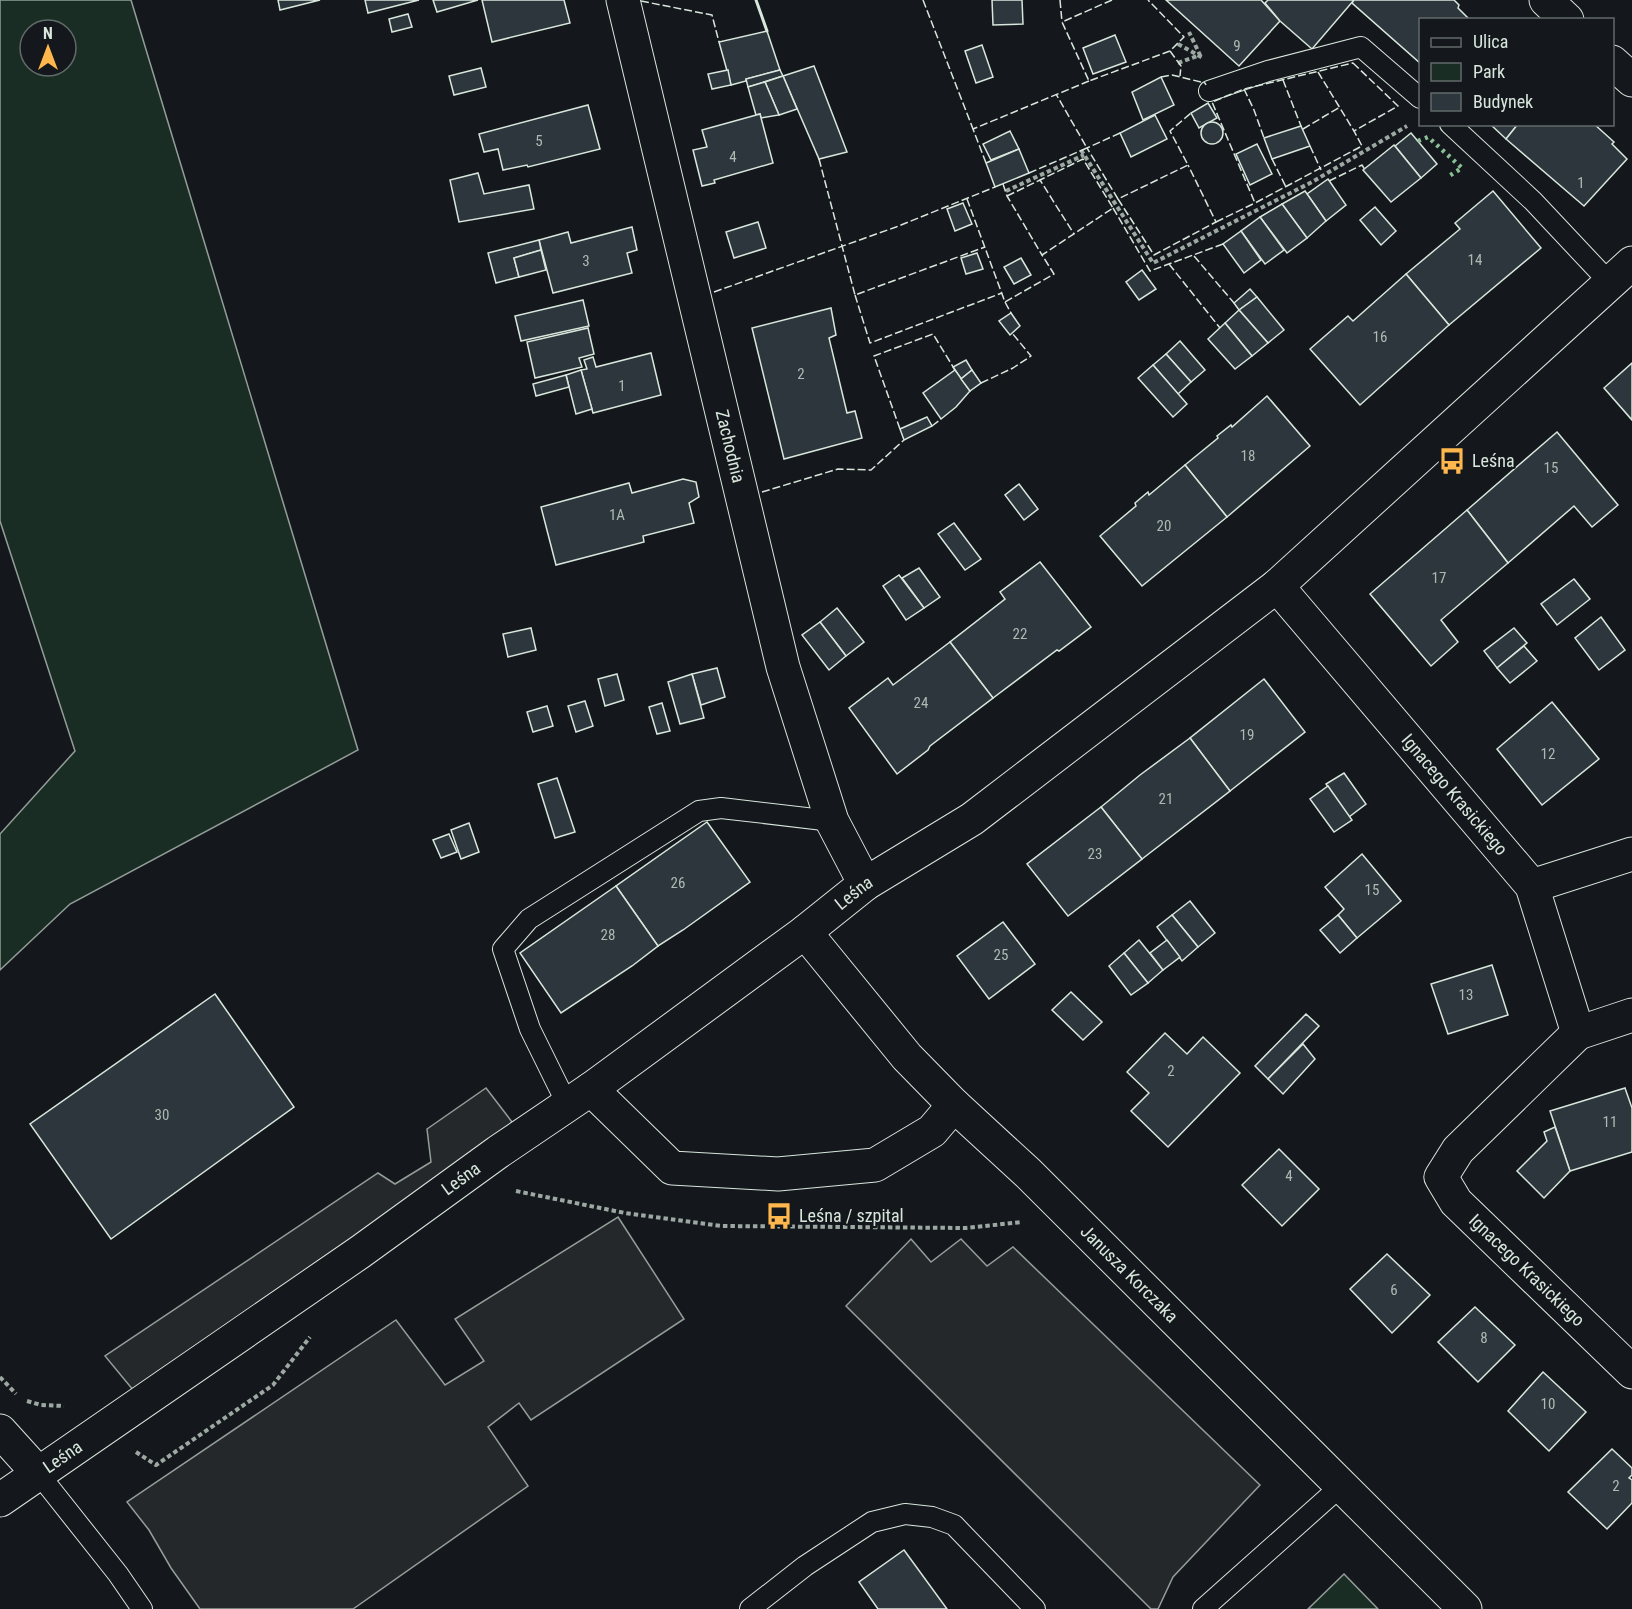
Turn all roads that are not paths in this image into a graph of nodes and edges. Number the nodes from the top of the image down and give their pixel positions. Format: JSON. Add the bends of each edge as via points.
{"nodes":[{"id":1,"x":623,"y":0,"type":"edge"},
{"id":2,"x":1546,"y":0,"type":"edge"},
{"id":3,"x":1565,"y":18,"type":"edge"},
{"id":4,"x":1614,"y":64,"type":"edge"},
{"id":5,"x":1632,"y":80,"type":"edge"},
{"id":6,"x":1209,"y":91,"type":"dead end"},
{"id":7,"x":1419,"y":97,"type":"edge"},
{"id":8,"x":1452,"y":126,"type":"edge"},
{"id":9,"x":1621,"y":273,"type":"edge"},
{"id":10,"x":1277,"y":586,"type":"junction"},
{"id":11,"x":832,"y":821,"type":"junction"},
{"id":12,"x":1632,"y":854,"type":"edge"},
{"id":13,"x":865,"y":884,"type":"junction"},
{"id":14,"x":1532,"y":886,"type":"junction"},
{"id":15,"x":805,"y":932,"type":"junction"},
{"id":16,"x":1632,"y":1015,"type":"edge"},
{"id":17,"x":1578,"y":1034,"type":"junction"},
{"id":18,"x":579,"y":1097,"type":"junction"},
{"id":19,"x":954,"y":1105,"type":"junction"},
{"id":20,"x":1632,"y":1372,"type":"edge"},
{"id":21,"x":0,"y":1431,"type":"edge"},
{"id":22,"x":38,"y":1473,"type":"junction"},
{"id":23,"x":1341,"y":1486,"type":"junction"},
{"id":24,"x":0,"y":1500,"type":"edge"},
{"id":25,"x":142,"y":1609,"type":"edge"},
{"id":26,"x":750,"y":1609,"type":"edge"},
{"id":27,"x":1035,"y":1609,"type":"edge"},
{"id":28,"x":1203,"y":1609,"type":"edge"},
{"id":29,"x":1465,"y":1609,"type":"edge"}],
"edges":[{"from":1,"to":11,"type":"street","name":"Zachodnia","via":[[783,667]]},
{"from":2,"to":3,"type":"street"},
{"from":4,"to":5,"type":"street"},
{"from":6,"to":7,"type":"lane","via":[[1361,47]]},
{"from":8,"to":9,"type":"lane","via":[[1533,201]]},
{"from":9,"to":10,"type":"street","name":"Leśna"},
{"from":10,"to":13,"type":"street","name":"Leśna","via":[[972,819]]},
{"from":10,"to":14,"type":"street","name":"Ignacego Krasickiego"},
{"from":11,"to":13,"type":"street","name":"Zachodnia"},
{"from":11,"to":18,"type":"lane","via":[[721,808],[699,811],[529,919],[503,949],[530,1029]]},
{"from":12,"to":14,"type":"street"},
{"from":13,"to":15,"type":"street","name":"Leśna"},
{"from":14,"to":17,"type":"street","name":"Ignacego Krasickiego"},
{"from":15,"to":18,"type":"street","name":"Leśna"},
{"from":15,"to":19,"type":"street","name":"Janusza Korczaka","via":[[907,1057]]},
{"from":16,"to":17,"type":"street","name":"Ignacego Krasickiego"},
{"from":17,"to":20,"type":"street","name":"Ignacego Krasickiego","via":[[1458,1150],[1441,1177],[1456,1202]]},
{"from":18,"to":19,"type":"street","via":[[672,1168],[778,1174],[875,1165],[932,1131]]},
{"from":18,"to":22,"type":"street","name":"Leśna"},
{"from":19,"to":23,"type":"street","name":"Janusza Korczaka","via":[[1028,1173]]},
{"from":21,"to":22,"type":"street"},
{"from":22,"to":24,"type":"street","name":"Leśna"},
{"from":22,"to":25,"type":"lane","name":"Leśna"},
{"from":23,"to":28,"type":"lane"},
{"from":23,"to":29,"type":"street","name":"Janusza Korczaka"},
{"from":26,"to":27,"type":"lane","via":[[805,1566],[872,1522],[905,1514],[954,1525]]}]}
